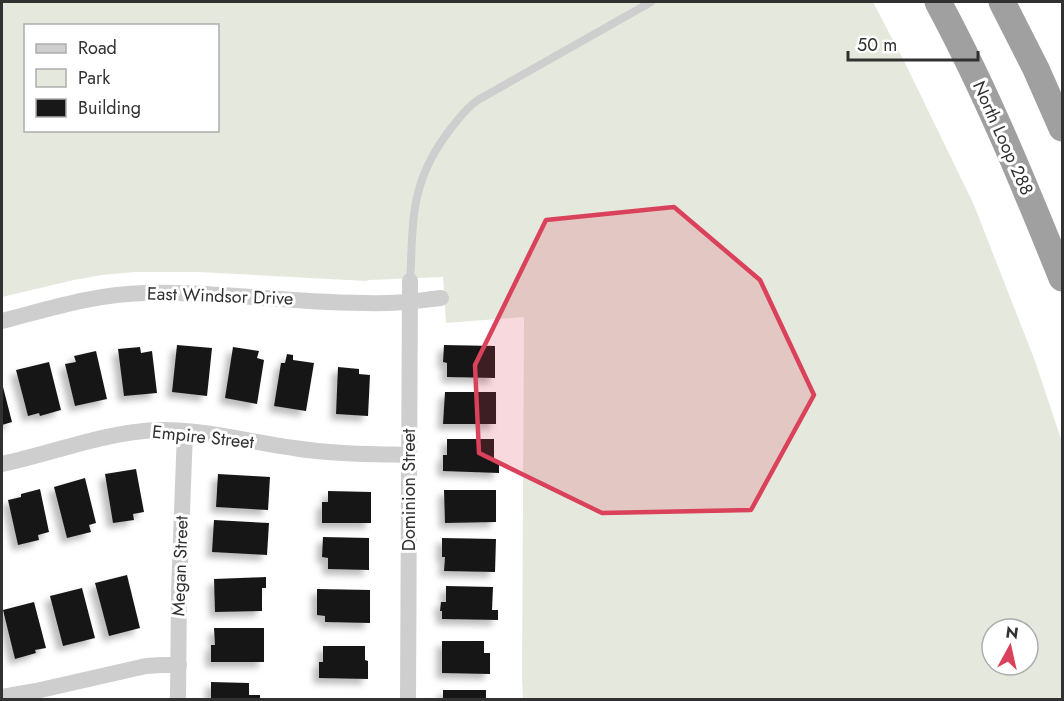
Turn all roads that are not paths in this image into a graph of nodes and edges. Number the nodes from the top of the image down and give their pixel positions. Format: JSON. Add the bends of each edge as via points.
{"nodes":[{"id":1,"x":651,"y":2,"type":"edge"},
{"id":2,"x":938,"y":2,"type":"edge"},
{"id":3,"x":1002,"y":2,"type":"edge"},
{"id":4,"x":1062,"y":128,"type":"edge"},
{"id":5,"x":1062,"y":278,"type":"edge"},
{"id":6,"x":410,"y":281,"type":"joint"},
{"id":7,"x":441,"y":298,"type":"dead end"},
{"id":8,"x":409,"y":302,"type":"junction"},
{"id":9,"x":2,"y":321,"type":"edge"},
{"id":10,"x":185,"y":432,"type":"junction"},
{"id":11,"x":408,"y":455,"type":"junction"},
{"id":12,"x":2,"y":464,"type":"edge"},
{"id":13,"x":179,"y":665,"type":"junction"},
{"id":14,"x":2,"y":697,"type":"edge"},
{"id":15,"x":178,"y":699,"type":"edge"},
{"id":16,"x":408,"y":699,"type":"edge"}],
"edges":[{"from":1,"to":6,"type":"lane","via":[[466,110],[430,161],[421,184],[415,209]]},
{"from":2,"to":5,"type":"highway","name":"North Loop 288","via":[[1020,172]]},
{"from":3,"to":4,"type":"highway"},
{"from":6,"to":8,"type":"street","name":"Dominion Street"},
{"from":7,"to":8,"type":"street","name":"East Windsor Drive"},
{"from":8,"to":9,"type":"street","name":"East Windsor Drive","via":[[144,293],[68,303]]},
{"from":8,"to":11,"type":"street","name":"Dominion Street"},
{"from":10,"to":11,"type":"street","name":"Empire Street","via":[[333,453]]},
{"from":10,"to":12,"type":"street","name":"Empire Street","via":[[161,430],[106,436]]},
{"from":10,"to":13,"type":"street","name":"Megan Street"},
{"from":11,"to":16,"type":"street","name":"Dominion Street"},
{"from":13,"to":14,"type":"street","via":[[146,666]]},
{"from":13,"to":15,"type":"street","name":"Megan Street"}]}
